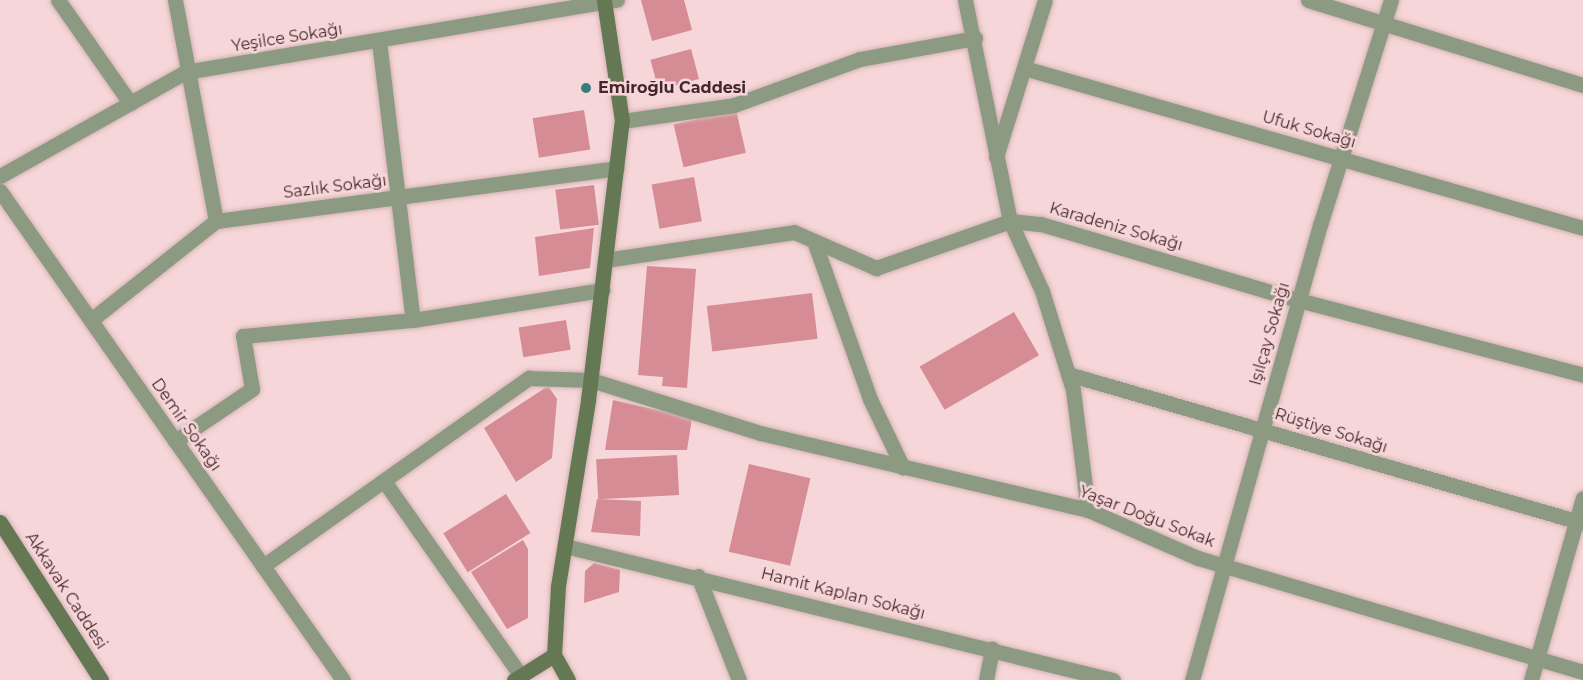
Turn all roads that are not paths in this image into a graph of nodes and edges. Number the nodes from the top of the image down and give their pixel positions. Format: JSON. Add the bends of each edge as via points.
{"nodes":[{"id":1,"x":58,"y":0,"type":"edge"},
{"id":2,"x":175,"y":0,"type":"edge"},
{"id":3,"x":965,"y":0,"type":"edge"},
{"id":4,"x":1045,"y":0,"type":"edge"},
{"id":5,"x":1308,"y":0,"type":"edge"},
{"id":6,"x":1391,"y":0,"type":"edge"},
{"id":7,"x":609,"y":2,"type":"edge"},
{"id":8,"x":1384,"y":24,"type":"junction"},
{"id":9,"x":975,"y":38,"type":"junction"},
{"id":10,"x":379,"y":41,"type":"junction"},
{"id":11,"x":1024,"y":68,"type":"junction"},
{"id":12,"x":185,"y":72,"type":"junction"},
{"id":13,"x":1583,"y":85,"type":"edge"},
{"id":14,"x":130,"y":103,"type":"junction"},
{"id":15,"x":622,"y":121,"type":"junction"},
{"id":16,"x":1341,"y":158,"type":"junction"},
{"id":17,"x":995,"y":159,"type":"junction"},
{"id":18,"x":616,"y":168,"type":"junction"},
{"id":19,"x":0,"y":176,"type":"edge"},
{"id":20,"x":0,"y":191,"type":"edge"},
{"id":21,"x":399,"y":197,"type":"junction"},
{"id":22,"x":216,"y":221,"type":"junction"},
{"id":23,"x":1010,"y":221,"type":"junction"},
{"id":24,"x":1583,"y":228,"type":"edge"},
{"id":25,"x":814,"y":241,"type":"junction"},
{"id":26,"x":605,"y":260,"type":"junction"},
{"id":27,"x":603,"y":290,"type":"junction"},
{"id":28,"x":1298,"y":300,"type":"junction"},
{"id":29,"x":91,"y":320,"type":"junction"},
{"id":30,"x":412,"y":320,"type":"junction"},
{"id":31,"x":1068,"y":374,"type":"junction"},
{"id":32,"x":1583,"y":375,"type":"edge"},
{"id":33,"x":591,"y":380,"type":"junction"},
{"id":34,"x":1261,"y":429,"type":"junction"},
{"id":35,"x":175,"y":441,"type":"junction"},
{"id":36,"x":903,"y":468,"type":"junction"},
{"id":37,"x":384,"y":481,"type":"junction"},
{"id":38,"x":1583,"y":498,"type":"edge"},
{"id":39,"x":1088,"y":510,"type":"junction"},
{"id":40,"x":0,"y":522,"type":"edge"},
{"id":41,"x":1580,"y":522,"type":"edge"},
{"id":42,"x":565,"y":546,"type":"junction"},
{"id":43,"x":1221,"y":565,"type":"junction"},
{"id":44,"x":263,"y":567,"type":"junction"},
{"id":45,"x":698,"y":576,"type":"junction"},
{"id":46,"x":992,"y":649,"type":"junction"},
{"id":47,"x":554,"y":655,"type":"junction"},
{"id":48,"x":1537,"y":660,"type":"junction"},
{"id":49,"x":1583,"y":672,"type":"edge"},
{"id":50,"x":518,"y":678,"type":"edge"},
{"id":51,"x":101,"y":680,"type":"edge"},
{"id":52,"x":343,"y":680,"type":"edge"},
{"id":53,"x":568,"y":680,"type":"edge"},
{"id":54,"x":739,"y":680,"type":"edge"},
{"id":55,"x":987,"y":680,"type":"edge"},
{"id":56,"x":1113,"y":680,"type":"edge"},
{"id":57,"x":1192,"y":680,"type":"edge"},
{"id":58,"x":1531,"y":680,"type":"edge"}],
"edges":[{"from":1,"to":14,"type":"street"},
{"from":2,"to":12,"type":"street"},
{"from":3,"to":9,"type":"street"},
{"from":4,"to":11,"type":"street"},
{"from":5,"to":8,"type":"street"},
{"from":6,"to":8,"type":"street","name":"Işılçay Sokağı"},
{"from":7,"to":10,"type":"street","name":"Yeşilce Sokağı"},
{"from":7,"to":15,"type":"street"},
{"from":8,"to":13,"type":"street"},
{"from":8,"to":16,"type":"street","name":"Işılçay Sokağı"},
{"from":9,"to":15,"type":"street","via":[[860,59],[734,105]]},
{"from":9,"to":17,"type":"street"},
{"from":10,"to":12,"type":"street","name":"Yeşilce Sokağı"},
{"from":10,"to":21,"type":"street"},
{"from":11,"to":16,"type":"street","name":"Ufuk Sokağı"},
{"from":11,"to":17,"type":"street"},
{"from":12,"to":14,"type":"street","name":"Yeşilce Sokağı"},
{"from":12,"to":22,"type":"street"},
{"from":14,"to":19,"type":"street","name":"Yeşilce Sokağı"},
{"from":15,"to":18,"type":"street"},
{"from":16,"to":24,"type":"street","name":"Ufuk Sokağı"},
{"from":16,"to":28,"type":"street","name":"Işılçay Sokağı"},
{"from":17,"to":23,"type":"street"},
{"from":18,"to":21,"type":"street","name":"Sazlık Sokağı"},
{"from":18,"to":26,"type":"street"},
{"from":20,"to":29,"type":"street","name":"Demir Sokağı"},
{"from":21,"to":22,"type":"street","name":"Sazlık Sokağı"},
{"from":21,"to":30,"type":"street"},
{"from":22,"to":29,"type":"street"},
{"from":23,"to":25,"type":"street","name":"Karadeniz Sokağı","via":[[876,268]]},
{"from":23,"to":28,"type":"street","name":"Karadeniz Sokağı","via":[[1041,224]]},
{"from":23,"to":31,"type":"street","via":[[1042,291]]},
{"from":25,"to":26,"type":"street","name":"Karadeniz Sokağı","via":[[794,232]]},
{"from":25,"to":36,"type":"street","via":[[870,399]]},
{"from":26,"to":27,"type":"street"},
{"from":27,"to":30,"type":"street"},
{"from":27,"to":33,"type":"street"},
{"from":28,"to":32,"type":"street","name":"Karadeniz Sokağı"},
{"from":28,"to":34,"type":"street","name":"Işılçay Sokağı"},
{"from":29,"to":35,"type":"street","name":"Demir Sokağı"},
{"from":30,"to":35,"type":"street","via":[[243,336],[252,389]]},
{"from":31,"to":34,"type":"street","name":"Rüştiye Sokağı"},
{"from":31,"to":39,"type":"street"},
{"from":33,"to":36,"type":"street","name":"Yaşar Doğu Sokak","via":[[760,433]]},
{"from":33,"to":37,"type":"street","name":"Yaşar Doğu Sokak","via":[[529,378]]},
{"from":33,"to":42,"type":"street"},
{"from":34,"to":41,"type":"street","name":"Rüştiye Sokağı"},
{"from":34,"to":43,"type":"street","name":"Işılçay Sokağı"},
{"from":35,"to":44,"type":"street","name":"Demir Sokağı"},
{"from":36,"to":39,"type":"street","name":"Yaşar Doğu Sokak"},
{"from":37,"to":44,"type":"street","name":"Yaşar Doğu Sokak"},
{"from":37,"to":50,"type":"street"},
{"from":38,"to":41,"type":"street"},
{"from":39,"to":43,"type":"street","name":"Yaşar Doğu Sokak"},
{"from":40,"to":51,"type":"street","name":"Akkavak Caddesi"},
{"from":41,"to":48,"type":"street"},
{"from":42,"to":45,"type":"street","name":"Hamit Kaplan Sokağı"},
{"from":42,"to":47,"type":"street"},
{"from":43,"to":48,"type":"street","name":"Yaşar Doğu Sokak"},
{"from":43,"to":57,"type":"street","name":"Işılçay Sokağı"},
{"from":44,"to":52,"type":"street","name":"Demir Sokağı"},
{"from":45,"to":46,"type":"street","name":"Hamit Kaplan Sokağı"},
{"from":45,"to":54,"type":"street"},
{"from":46,"to":55,"type":"street"},
{"from":46,"to":56,"type":"street","name":"Hamit Kaplan Sokağı"},
{"from":47,"to":50,"type":"street"},
{"from":47,"to":53,"type":"street"},
{"from":48,"to":49,"type":"street","name":"Yaşar Doğu Sokak"},
{"from":48,"to":58,"type":"street"}]}
